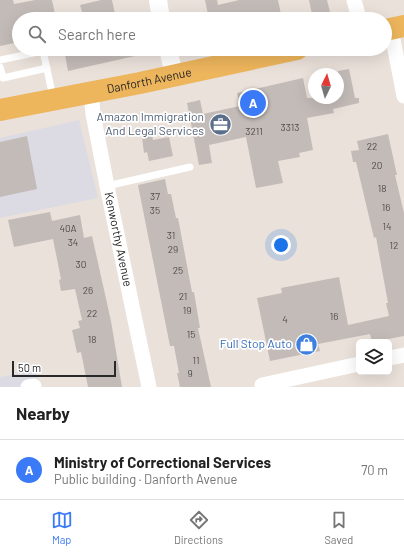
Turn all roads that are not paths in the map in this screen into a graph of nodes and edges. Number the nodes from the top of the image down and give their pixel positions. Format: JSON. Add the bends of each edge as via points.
{"nodes":[{"id":1,"x":158,"y":0,"type":"edge"},
{"id":2,"x":354,"y":0,"type":"edge"},
{"id":3,"x":160,"y":12,"type":"edge"},
{"id":4,"x":357,"y":12,"type":"edge"},
{"id":5,"x":393,"y":28,"type":"edge"},
{"id":6,"x":19,"y":56,"type":"edge"},
{"id":7,"x":44,"y":56,"type":"edge"},
{"id":8,"x":170,"y":56,"type":"edge"},
{"id":9,"x":264,"y":56,"type":"edge"},
{"id":10,"x":0,"y":60,"type":"edge"},
{"id":11,"x":0,"y":67,"type":"edge"},
{"id":12,"x":47,"y":68,"type":"junction"},
{"id":13,"x":174,"y":75,"type":"junction"},
{"id":14,"x":91,"y":92,"type":"junction"},
{"id":15,"x":404,"y":96,"type":"edge"},
{"id":16,"x":54,"y":99,"type":"junction"},
{"id":17,"x":0,"y":110,"type":"edge"},
{"id":18,"x":190,"y":167,"type":"dead end"},
{"id":19,"x":107,"y":186,"type":"junction"},
{"id":20,"x":404,"y":355,"type":"edge"},
{"id":21,"x":392,"y":357,"type":"edge"},
{"id":22,"x":356,"y":365,"type":"edge"},
{"id":23,"x":262,"y":385,"type":"dead end"},
{"id":24,"x":149,"y":387,"type":"edge"}],
"edges":[{"from":1,"to":3,"type":"street"},
{"from":2,"to":4,"type":"street"},
{"from":5,"to":15,"type":"street"},
{"from":6,"to":10,"type":"lane"},
{"from":7,"to":12,"type":"lane"},
{"from":8,"to":13,"type":"street"},
{"from":9,"to":13,"type":"main road","name":"Danforth Avenue"},
{"from":11,"to":12,"type":"lane","via":[[2,78]]},
{"from":12,"to":16,"type":"lane"},
{"from":13,"to":14,"type":"main road","name":"Danforth Avenue"},
{"from":14,"to":16,"type":"main road","name":"Danforth Avenue"},
{"from":14,"to":19,"type":"street","name":"Kenworthy Avenue"},
{"from":16,"to":17,"type":"main road","name":"Danforth Avenue"},
{"from":18,"to":19,"type":"lane"},
{"from":19,"to":24,"type":"street","name":"Kenworthy Avenue"},
{"from":20,"to":21,"type":"street"},
{"from":22,"to":23,"type":"street"}]}
